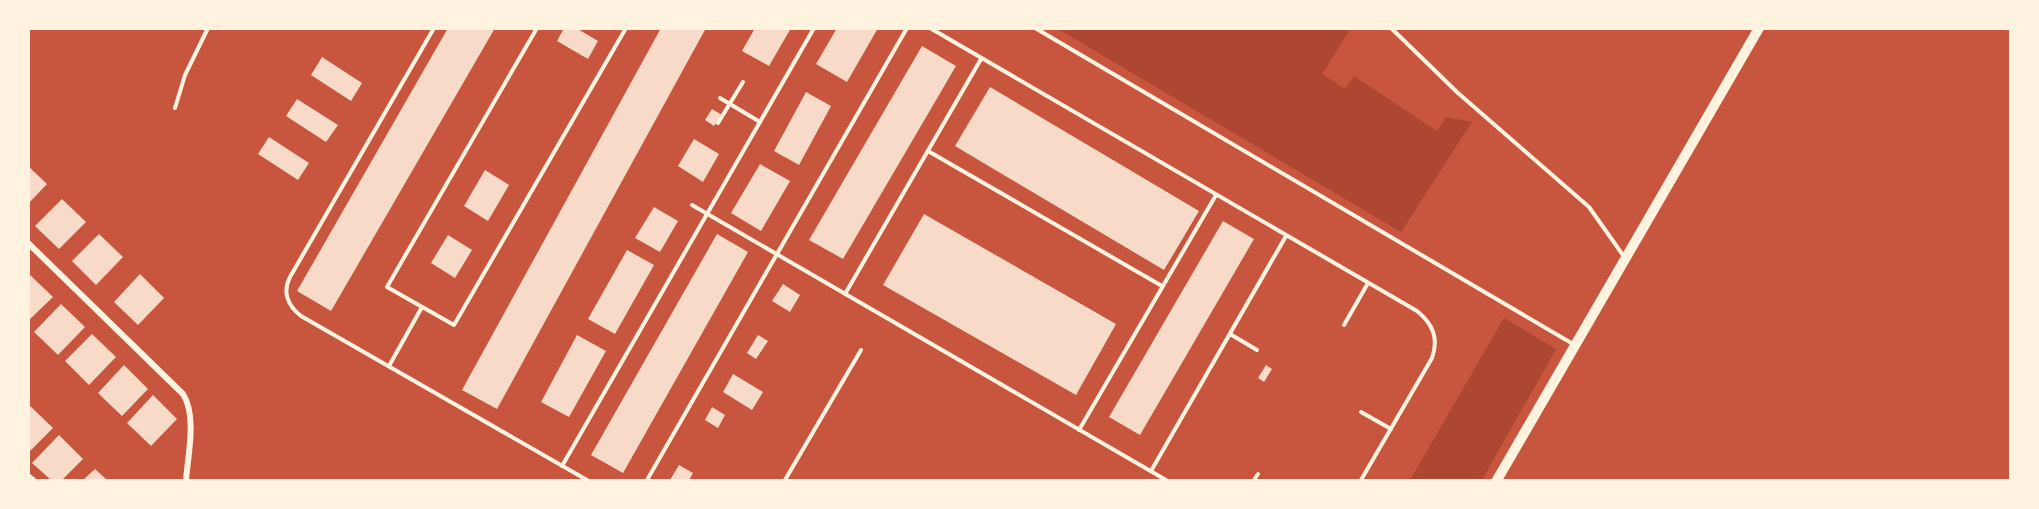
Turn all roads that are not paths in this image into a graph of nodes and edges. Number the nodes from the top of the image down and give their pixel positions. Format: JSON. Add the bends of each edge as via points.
{"nodes":[{"id":1,"x":208,"y":28,"type":"edge"},
{"id":2,"x":434,"y":28,"type":"edge"},
{"id":3,"x":537,"y":28,"type":"edge"},
{"id":4,"x":626,"y":28,"type":"edge"},
{"id":5,"x":814,"y":28,"type":"edge"},
{"id":6,"x":907,"y":28,"type":"edge"},
{"id":7,"x":930,"y":28,"type":"edge"},
{"id":8,"x":1035,"y":28,"type":"edge"},
{"id":9,"x":1391,"y":28,"type":"edge"},
{"id":10,"x":1759,"y":28,"type":"edge"},
{"id":11,"x":981,"y":58,"type":"junction"},
{"id":12,"x":743,"y":82,"type":"dead end"},
{"id":13,"x":720,"y":98,"type":"dead end"},
{"id":14,"x":730,"y":104,"type":"junction"},
{"id":15,"x":175,"y":108,"type":"dead end"},
{"id":16,"x":760,"y":122,"type":"junction"},
{"id":17,"x":718,"y":123,"type":"dead end"},
{"id":18,"x":928,"y":151,"type":"junction"},
{"id":19,"x":1216,"y":195,"type":"junction"},
{"id":20,"x":692,"y":205,"type":"dead end"},
{"id":21,"x":707,"y":214,"type":"junction"},
{"id":22,"x":1286,"y":236,"type":"junction"},
{"id":23,"x":28,"y":243,"type":"edge"},
{"id":24,"x":777,"y":254,"type":"junction"},
{"id":25,"x":1625,"y":259,"type":"junction"},
{"id":26,"x":1368,"y":283,"type":"junction"},
{"id":27,"x":1162,"y":286,"type":"junction"},
{"id":28,"x":845,"y":294,"type":"junction"},
{"id":29,"x":422,"y":307,"type":"junction"},
{"id":30,"x":1344,"y":325,"type":"dead end"},
{"id":31,"x":1230,"y":334,"type":"junction"},
{"id":32,"x":1576,"y":346,"type":"junction"},
{"id":33,"x":861,"y":350,"type":"dead end"},
{"id":34,"x":1257,"y":350,"type":"dead end"},
{"id":35,"x":389,"y":366,"type":"junction"},
{"id":36,"x":1361,"y":412,"type":"dead end"},
{"id":37,"x":1391,"y":429,"type":"junction"},
{"id":38,"x":1079,"y":430,"type":"junction"},
{"id":39,"x":562,"y":466,"type":"junction"},
{"id":40,"x":1151,"y":471,"type":"junction"},
{"id":41,"x":1258,"y":474,"type":"dead end"},
{"id":42,"x":28,"y":476,"type":"edge"},
{"id":43,"x":33,"y":480,"type":"edge"},
{"id":44,"x":186,"y":480,"type":"edge"},
{"id":45,"x":587,"y":480,"type":"edge"},
{"id":46,"x":647,"y":480,"type":"edge"},
{"id":47,"x":785,"y":480,"type":"edge"},
{"id":48,"x":1166,"y":480,"type":"edge"},
{"id":49,"x":1254,"y":480,"type":"edge"},
{"id":50,"x":1361,"y":480,"type":"edge"},
{"id":51,"x":1497,"y":480,"type":"edge"}],
"edges":[{"from":1,"to":15,"type":"lane","via":[[185,75]]},
{"from":2,"to":35,"type":"lane","via":[[286,287],[289,303],[297,312]]},
{"from":3,"to":29,"type":"lane","via":[[387,287]]},
{"from":4,"to":29,"type":"lane","via":[[454,325]]},
{"from":5,"to":16,"type":"lane"},
{"from":6,"to":24,"type":"lane"},
{"from":7,"to":11,"type":"lane"},
{"from":8,"to":32,"type":"lane"},
{"from":9,"to":25,"type":"lane","via":[[1458,93],[1589,207]]},
{"from":10,"to":25,"type":"main road"},
{"from":11,"to":18,"type":"lane"},
{"from":11,"to":19,"type":"lane"},
{"from":12,"to":14,"type":"lane"},
{"from":13,"to":14,"type":"lane"},
{"from":14,"to":16,"type":"lane"},
{"from":14,"to":17,"type":"lane"},
{"from":16,"to":21,"type":"lane"},
{"from":18,"to":27,"type":"lane"},
{"from":18,"to":28,"type":"lane"},
{"from":19,"to":22,"type":"lane"},
{"from":19,"to":27,"type":"lane"},
{"from":20,"to":21,"type":"lane"},
{"from":21,"to":24,"type":"lane"},
{"from":21,"to":39,"type":"lane"},
{"from":22,"to":26,"type":"lane"},
{"from":22,"to":31,"type":"lane"},
{"from":23,"to":44,"type":"street","via":[[183,394],[191,414]]},
{"from":24,"to":28,"type":"lane"},
{"from":24,"to":46,"type":"lane"},
{"from":25,"to":32,"type":"main road"},
{"from":26,"to":30,"type":"lane"},
{"from":26,"to":37,"type":"lane","via":[[1422,315],[1436,337],[1432,358]]},
{"from":27,"to":38,"type":"lane"},
{"from":28,"to":38,"type":"lane"},
{"from":29,"to":35,"type":"lane"},
{"from":31,"to":34,"type":"lane"},
{"from":31,"to":40,"type":"lane"},
{"from":32,"to":51,"type":"main road"},
{"from":33,"to":47,"type":"lane"},
{"from":35,"to":39,"type":"lane"},
{"from":36,"to":37,"type":"lane"},
{"from":37,"to":50,"type":"lane"},
{"from":38,"to":40,"type":"lane"},
{"from":39,"to":45,"type":"lane"},
{"from":40,"to":48,"type":"lane"},
{"from":41,"to":49,"type":"lane"},
{"from":42,"to":43,"type":"street"}]}
